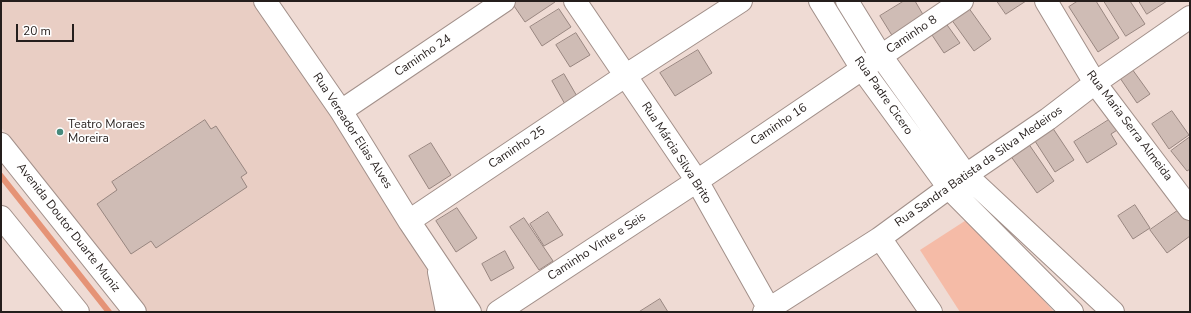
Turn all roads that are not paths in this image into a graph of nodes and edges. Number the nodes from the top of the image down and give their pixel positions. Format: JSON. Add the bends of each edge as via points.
{"nodes":[{"id":1,"x":504,"y":1,"type":"edge"},
{"id":2,"x":575,"y":1,"type":"edge"},
{"id":3,"x":741,"y":1,"type":"edge"},
{"id":4,"x":820,"y":1,"type":"edge"},
{"id":5,"x":847,"y":1,"type":"edge"},
{"id":6,"x":962,"y":1,"type":"edge"},
{"id":7,"x":1046,"y":1,"type":"edge"},
{"id":8,"x":271,"y":3,"type":"edge"},
{"id":9,"x":1190,"y":17,"type":"edge"},
{"id":10,"x":881,"y":56,"type":"junction"},
{"id":11,"x":862,"y":69,"type":"junction"},
{"id":12,"x":625,"y":76,"type":"junction"},
{"id":13,"x":1095,"y":83,"type":"junction"},
{"id":14,"x":341,"y":111,"type":"junction"},
{"id":15,"x":1,"y":144,"type":"edge"},
{"id":16,"x":958,"y":181,"type":"junction"},
{"id":17,"x":697,"y":182,"type":"junction"},
{"id":18,"x":1183,"y":183,"type":"edge"},
{"id":19,"x":1190,"y":209,"type":"edge"},
{"id":20,"x":1,"y":217,"type":"edge"},
{"id":21,"x":409,"y":221,"type":"junction"},
{"id":22,"x":880,"y":238,"type":"junction"},
{"id":23,"x":437,"y":263,"type":"junction"},
{"id":24,"x":73,"y":310,"type":"edge"},
{"id":25,"x":767,"y":310,"type":"edge"},
{"id":26,"x":135,"y":312,"type":"edge"},
{"id":27,"x":447,"y":312,"type":"edge"},
{"id":28,"x":470,"y":312,"type":"edge"},
{"id":29,"x":498,"y":312,"type":"edge"},
{"id":30,"x":931,"y":312,"type":"edge"},
{"id":31,"x":1072,"y":312,"type":"edge"},
{"id":32,"x":1113,"y":312,"type":"edge"}],
"edges":[{"from":1,"to":14,"type":"street","name":"Caminho 24"},
{"from":2,"to":12,"type":"street","name":"Rua Márcia Silva Brito"},
{"from":3,"to":12,"type":"street","name":"Caminho 25"},
{"from":4,"to":11,"type":"street","name":"Rua Padre Cicero"},
{"from":5,"to":10,"type":"street"},
{"from":6,"to":10,"type":"street","name":"Caminho 8"},
{"from":7,"to":13,"type":"street","name":"Rua Maria Serra Almeida"},
{"from":8,"to":14,"type":"street","name":"Rua Vereador Elias Alves"},
{"from":9,"to":13,"type":"street","name":"Rua Sandra Batista da Silva Medeiros"},
{"from":10,"to":11,"type":"street","name":"Caminho 8"},
{"from":10,"to":16,"type":"street"},
{"from":11,"to":16,"type":"street","name":"Rua Padre Cicero"},
{"from":11,"to":17,"type":"street","name":"Caminho 16"},
{"from":12,"to":17,"type":"street","name":"Rua Márcia Silva Brito"},
{"from":12,"to":21,"type":"street","name":"Caminho 25"},
{"from":13,"to":16,"type":"street","name":"Rua Sandra Batista da Silva Medeiros"},
{"from":13,"to":18,"type":"street","name":"Rua Maria Serra Almeida"},
{"from":14,"to":21,"type":"street","name":"Rua Vereador Elias Alves"},
{"from":15,"to":26,"type":"street","name":"Avenida Doutor Duarte Muniz"},
{"from":16,"to":22,"type":"street","name":"Rua Sandra Batista da Silva Medeiros"},
{"from":16,"to":31,"type":"street"},
{"from":16,"to":32,"type":"street"},
{"from":17,"to":25,"type":"street","name":"Rua Márcia Silva Brito"},
{"from":17,"to":29,"type":"street","name":"Caminho Vinte e Seis"},
{"from":18,"to":19,"type":"street","name":"Rua Maria Serra Almeida"},
{"from":20,"to":24,"type":"street"},
{"from":21,"to":23,"type":"street","name":"Rua Vereador Elias Alves"},
{"from":22,"to":25,"type":"street","name":"Rua Sandra Batista da Silva Medeiros"},
{"from":22,"to":30,"type":"street"},
{"from":23,"to":27,"type":"street","name":"Rua Vereador Elias Alves"},
{"from":23,"to":28,"type":"street","name":"Rua Vereador Elias Alves"}]}
